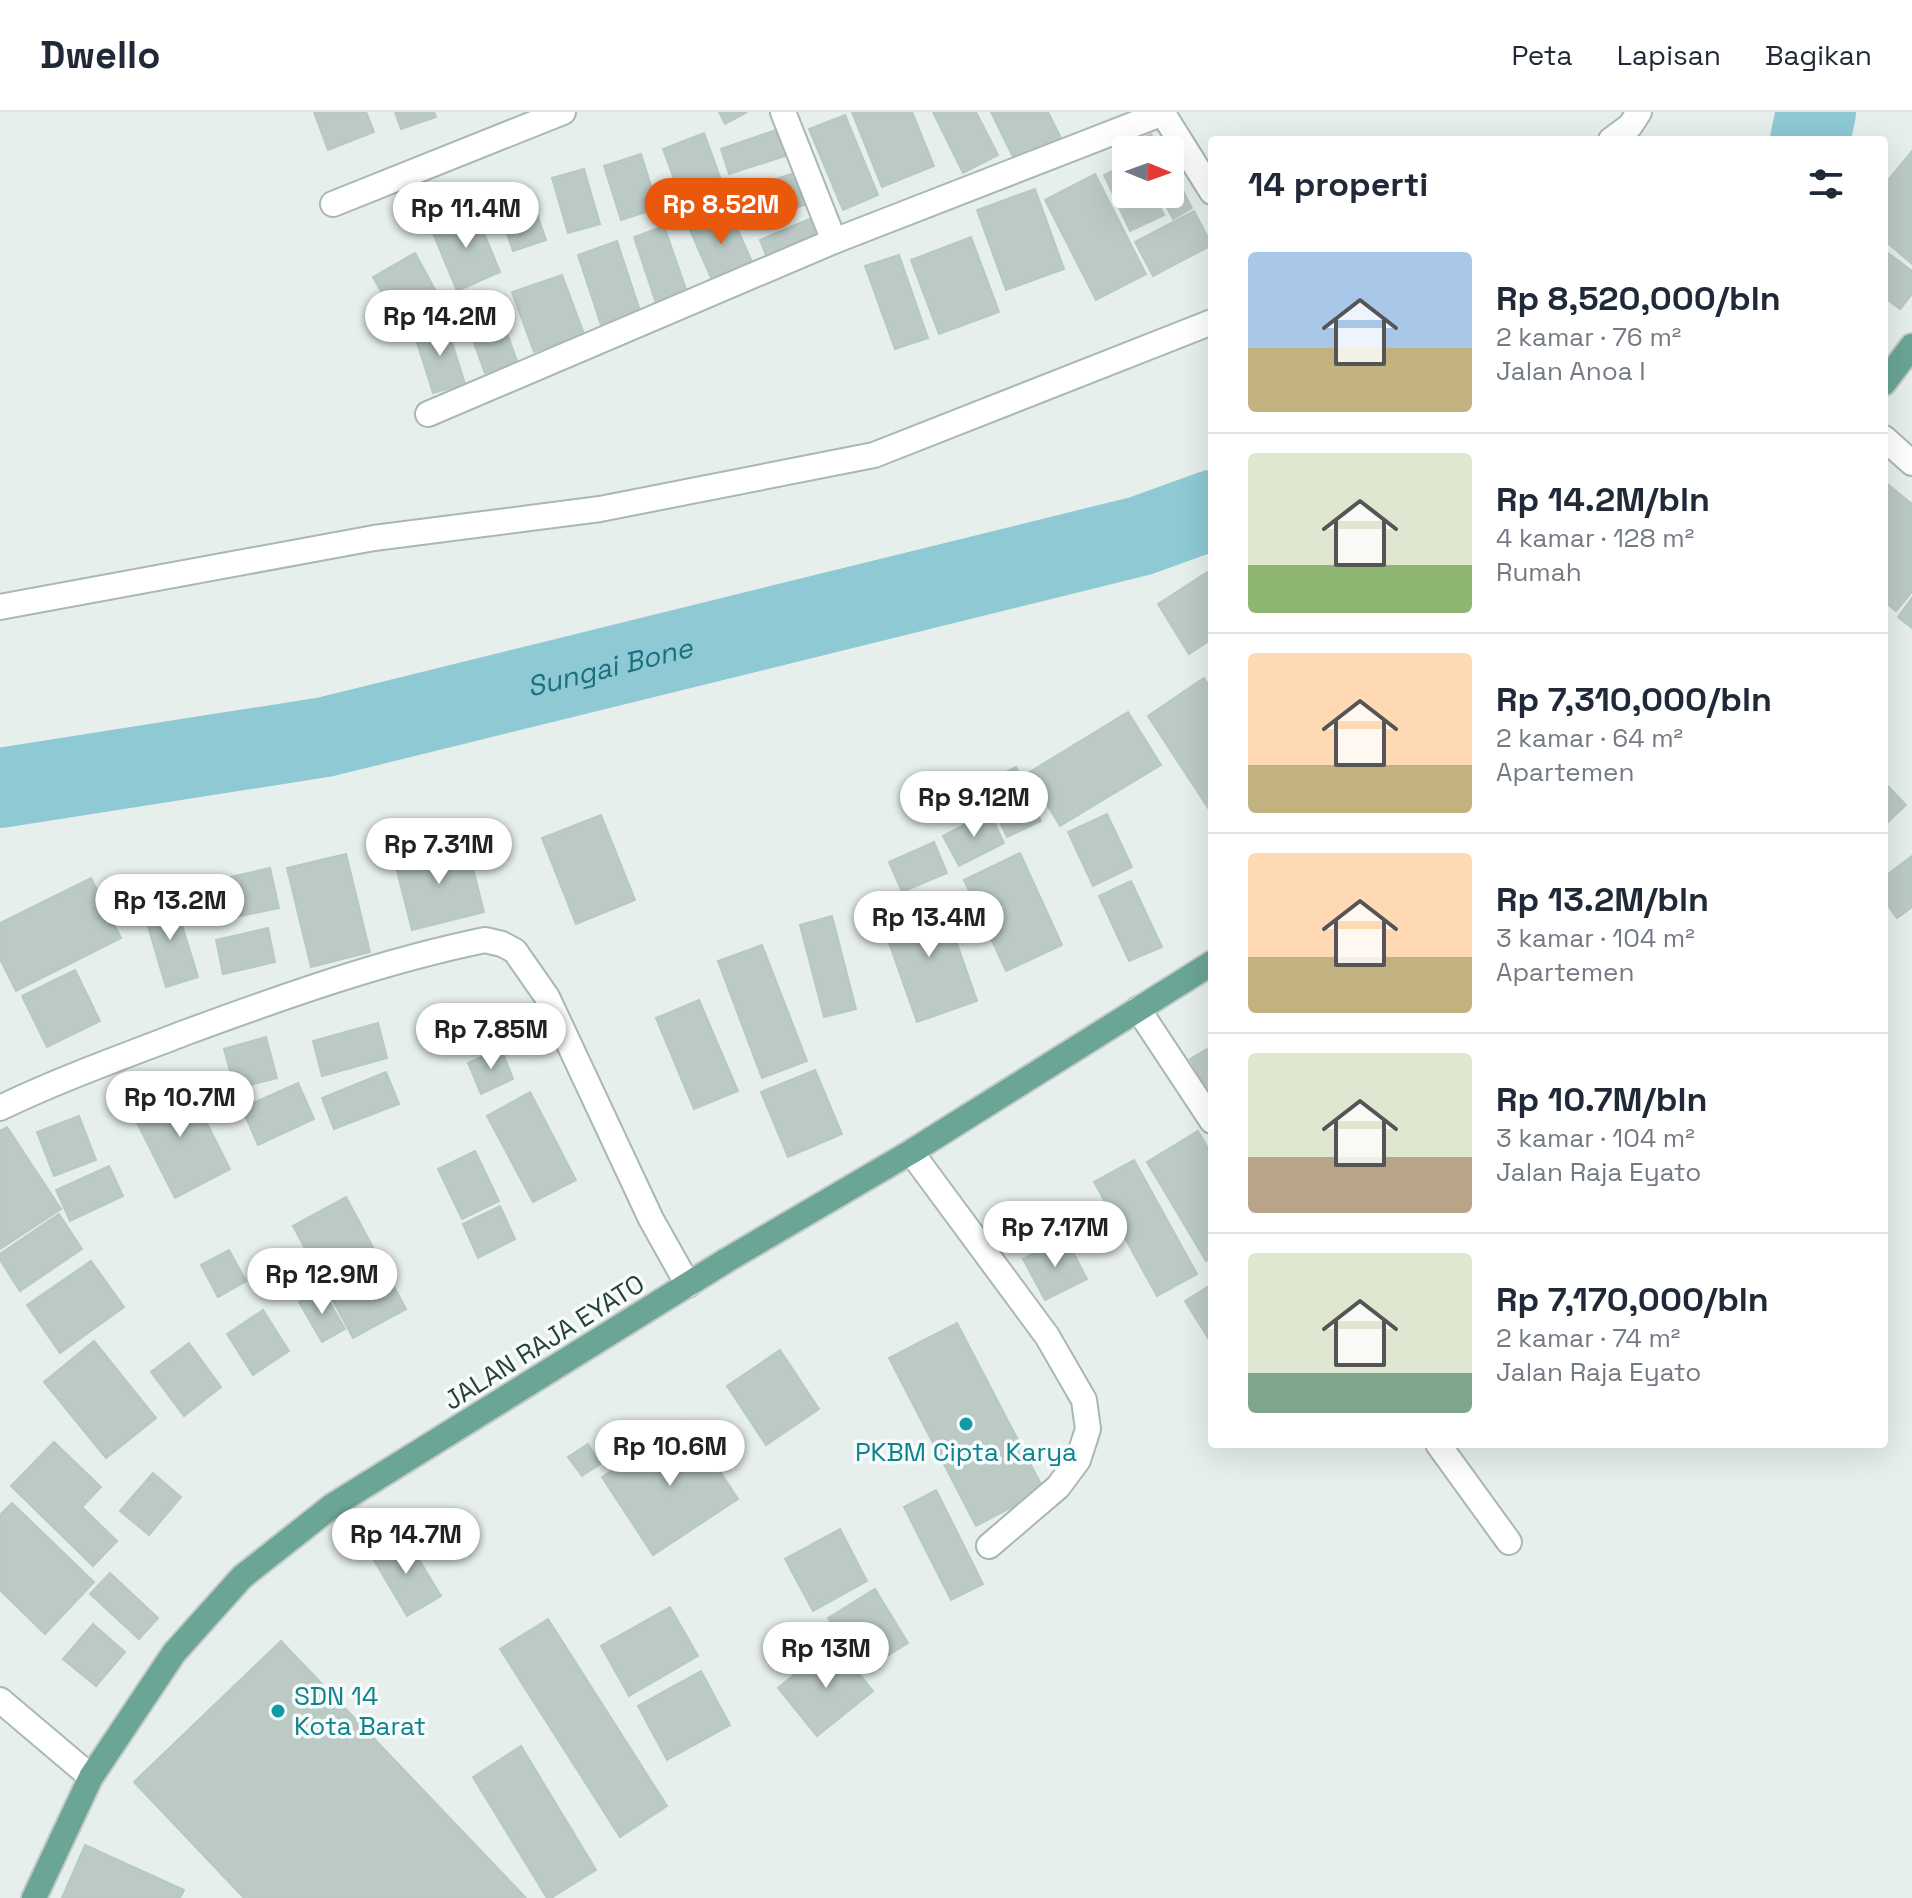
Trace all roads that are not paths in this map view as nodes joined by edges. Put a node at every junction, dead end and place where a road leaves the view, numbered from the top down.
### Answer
1 (563, 112) edge
2 (783, 112) edge
3 (1162, 112) edge
4 (1639, 112) edge
5 (1616, 136) edge
6 (1208, 186) edge
7 (333, 204) dead end
8 (834, 241) junction
9 (1208, 324) edge
10 (1912, 346) edge
11 (1888, 378) edge
12 (428, 414) dead end
13 (1888, 442) edge
14 (1912, 463) edge
15 (0, 607) edge
16 (1208, 965) edge
17 (1138, 1009) junction
18 (0, 1108) edge
19 (1208, 1115) edge
20 (911, 1152) junction
21 (688, 1285) junction
22 (1441, 1448) edge
23 (1509, 1542) dead end
24 (989, 1546) dead end
25 (0, 1700) edge
26 (91, 1777) junction
27 (34, 1898) edge

1 - 7 street
2 - 8 street
3 - 6 street
3 - 8 street
4 - 5 street
8 - 12 street
9 - 15 street
10 - 11 main road
13 - 14 street
16 - 17 main road, JALAN RAJA EYATO
17 - 19 street
17 - 20 main road, JALAN RAJA EYATO
18 - 21 street
20 - 21 main road, JALAN RAJA EYATO
20 - 24 street
21 - 26 main road, JALAN RAJA EYATO
22 - 23 street
25 - 26 street
26 - 27 main road, JALAN RAJA EYATO

